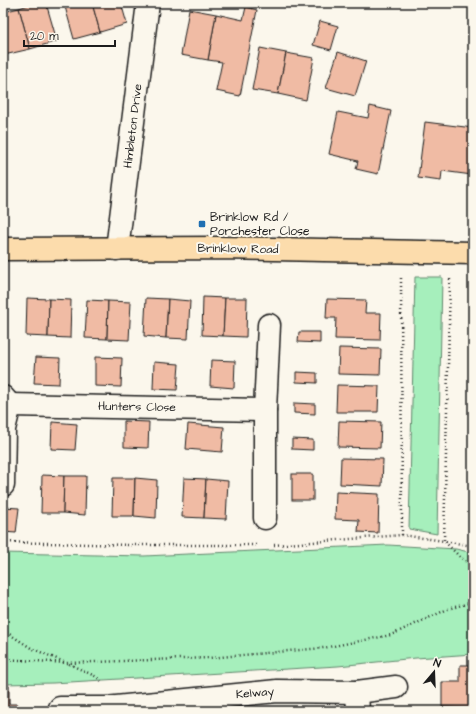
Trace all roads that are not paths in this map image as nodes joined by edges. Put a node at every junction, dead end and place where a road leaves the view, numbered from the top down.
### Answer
1 (148, 3) edge
2 (3, 249) edge
3 (117, 249) junction
4 (473, 253) edge
5 (269, 325) dead end
6 (7, 401) edge
7 (265, 410) junction
8 (3, 485) edge
9 (266, 518) dead end
10 (396, 687) dead end
11 (357, 701) edge
12 (60, 708) dead end
13 (106, 709) edge

1 - 3 street, Himbleton Drive
2 - 3 main road, Brinklow Road
3 - 4 main road, Brinklow Road
5 - 7 street
6 - 7 street, Hunters Close
6 - 8 street, Hunters Close
7 - 9 street
10 - 11 street, Kelway
11 - 13 street, Kelway
12 - 13 street, Kelway

